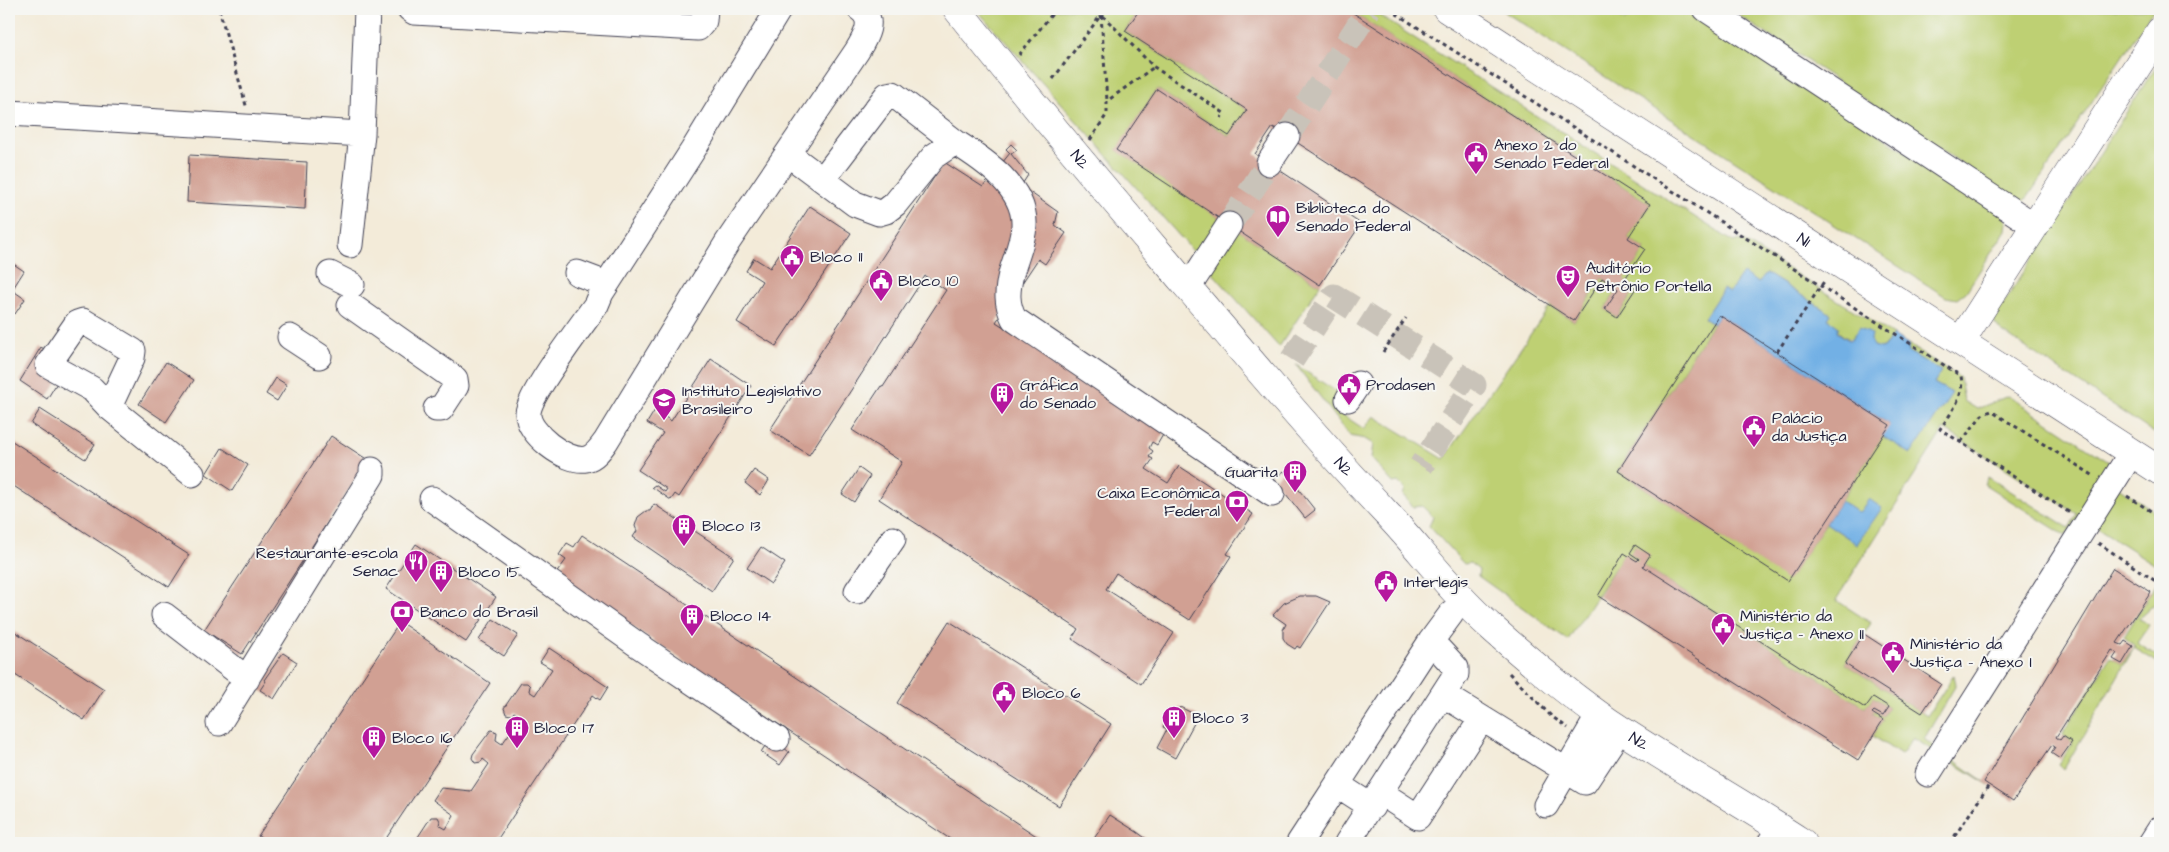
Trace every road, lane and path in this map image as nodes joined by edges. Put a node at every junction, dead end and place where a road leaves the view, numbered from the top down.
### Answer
1 (218, 9) edge
2 (368, 9) edge
3 (410, 9) edge
4 (706, 9) edge
5 (779, 9) edge
6 (860, 9) edge
7 (957, 9) edge
8 (1056, 9) edge
9 (1098, 9) edge
10 (1389, 9) edge
11 (1447, 9) edge
12 (1706, 9) edge
13 (548, 14) edge
14 (1101, 14) junction
15 (2160, 30) edge
16 (1154, 67) junction
17 (1006, 71) junction
18 (1053, 79) dead end
19 (1107, 101) junction
20 (9, 113) edge
21 (1220, 118) dead end
22 (252, 126) junction
23 (362, 134) junction
24 (1287, 136) tunnel mouth
25 (955, 142) junction
26 (788, 154) junction
27 (1079, 158) junction
28 (1269, 163) tunnel mouth
29 (823, 180) junction
30 (1229, 225) tunnel mouth
31 (2035, 226) junction
32 (350, 245) dead end
33 (1837, 261) junction
34 (577, 273) dead end
35 (330, 274) dead end
36 (1188, 288) junction
37 (601, 293) junction
38 (1406, 318) dead end
39 (290, 337) dead end
40 (1961, 342) junction
41 (1384, 352) dead end
42 (1777, 352) dead end
43 (319, 356) dead end
44 (109, 407) dead end
45 (436, 409) dead end
46 (1961, 442) junction
47 (2132, 452) junction
48 (372, 470) dead end
49 (2160, 471) edge
50 (192, 474) dead end
51 (2111, 486) junction
52 (1272, 494) dead end
53 (432, 499) dead end
54 (2160, 518) edge
55 (2082, 532) junction
56 (893, 539) dead end
57 (2160, 584) edge
58 (857, 591) dead end
59 (1451, 614) dead end
60 (164, 615) dead end
61 (1431, 642) junction
62 (1503, 668) dead end
63 (247, 679) junction
64 (1444, 695) junction
65 (1481, 720) junction
66 (1609, 722) junction
67 (219, 723) dead end
68 (776, 739) dead end
69 (1584, 739) junction
70 (1928, 774) dead end
71 (1575, 776) junction
72 (1338, 785) junction
73 (1989, 785) dead end
74 (1377, 800) junction
75 (1546, 805) dead end
76 (2160, 829) edge
77 (1305, 834) edge
78 (1775, 836) edge
79 (1346, 843) edge
80 (1803, 843) edge
81 (1950, 843) edge
82 (2151, 843) edge

1 - 22 path
2 - 23 lane
3 - 13 lane
4 - 13 lane
5 - 37 lane
6 - 26 lane
7 - 17 main road, N2
8 - 17 path
9 - 14 path
10 - 46 path
11 - 33 main road, N1
12 - 31 lane
14 - 16 path
14 - 18 path
14 - 19 path
15 - 31 main road
16 - 19 path
16 - 21 path
17 - 27 main road, N2
19 - 27 path
20 - 22 lane
22 - 23 lane
23 - 32 lane
24 - 28 lane
25 - 29 lane
25 - 29 lane
25 - 52 lane
26 - 29 lane
26 - 37 lane
27 - 36 main road, N2
30 - 36 lane
31 - 40 main road
33 - 40 main road, N1
33 - 42 path
34 - 37 lane
35 - 45 lane
36 - 66 main road, N2
38 - 41 path, bridge
39 - 43 lane
40 - 47 main road, N1
44 - 50 lane
46 - 51 path
46 - 55 path
47 - 49 main road, N1
47 - 51 lane
48 - 63 lane
51 - 54 path
51 - 55 lane
53 - 68 lane
55 - 57 path
55 - 70 lane
56 - 58 lane
59 - 61 lane
60 - 63 lane
61 - 64 lane
61 - 72 lane
62 - 69 path
63 - 67 lane
64 - 65 lane
64 - 74 lane
65 - 71 lane
65 - 74 lane
66 - 69 lane
66 - 71 lane
66 - 78 main road, N2
69 - 71 lane
71 - 75 lane
72 - 74 lane
72 - 77 lane
73 - 81 path
74 - 79 lane
76 - 82 lane
77 - 79 lane
78 - 80 main road, N2

